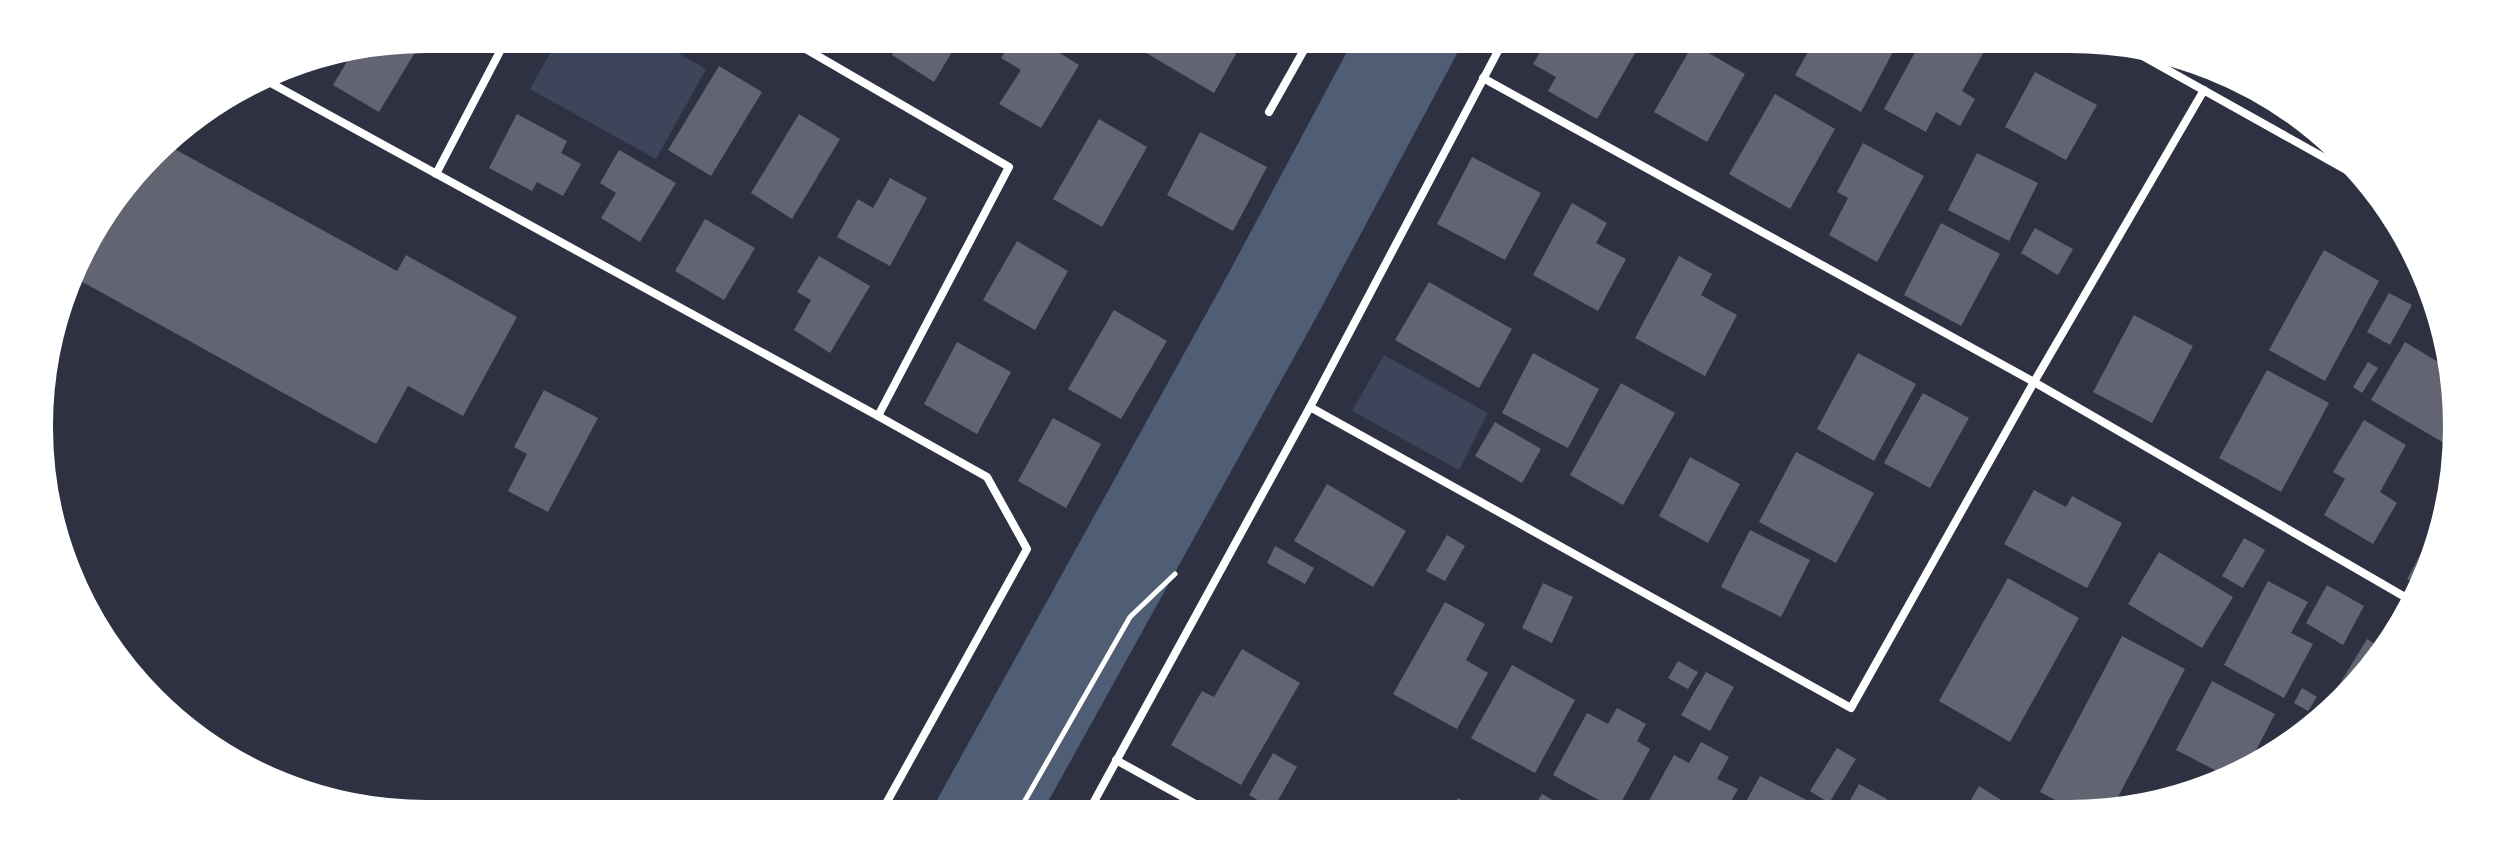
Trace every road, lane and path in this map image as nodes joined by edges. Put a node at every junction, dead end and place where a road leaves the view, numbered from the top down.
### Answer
1 (502, 48) edge
2 (804, 48) edge
3 (1305, 48) edge
4 (1499, 48) edge
5 (2140, 55) edge
6 (1483, 78) junction
7 (270, 82) edge
8 (2204, 90) junction
9 (1269, 112) dead end
10 (2348, 171) edge
11 (436, 174) junction
12 (2034, 382) junction
13 (1310, 407) junction
14 (878, 416) junction
15 (1175, 574) dead end
16 (2407, 598) edge
17 (1116, 760) junction
18 (885, 805) edge
19 (1022, 805) edge
20 (1092, 805) edge
21 (1197, 805) edge

1 - 11 street
2 - 14 street
3 - 9 street
4 - 6 street
5 - 8 street
6 - 12 street
6 - 13 street
7 - 11 street
8 - 10 street
8 - 12 street
11 - 14 street
12 - 13 street
12 - 16 street
13 - 17 street
14 - 18 street
15 - 19 path
17 - 20 street
17 - 21 street

